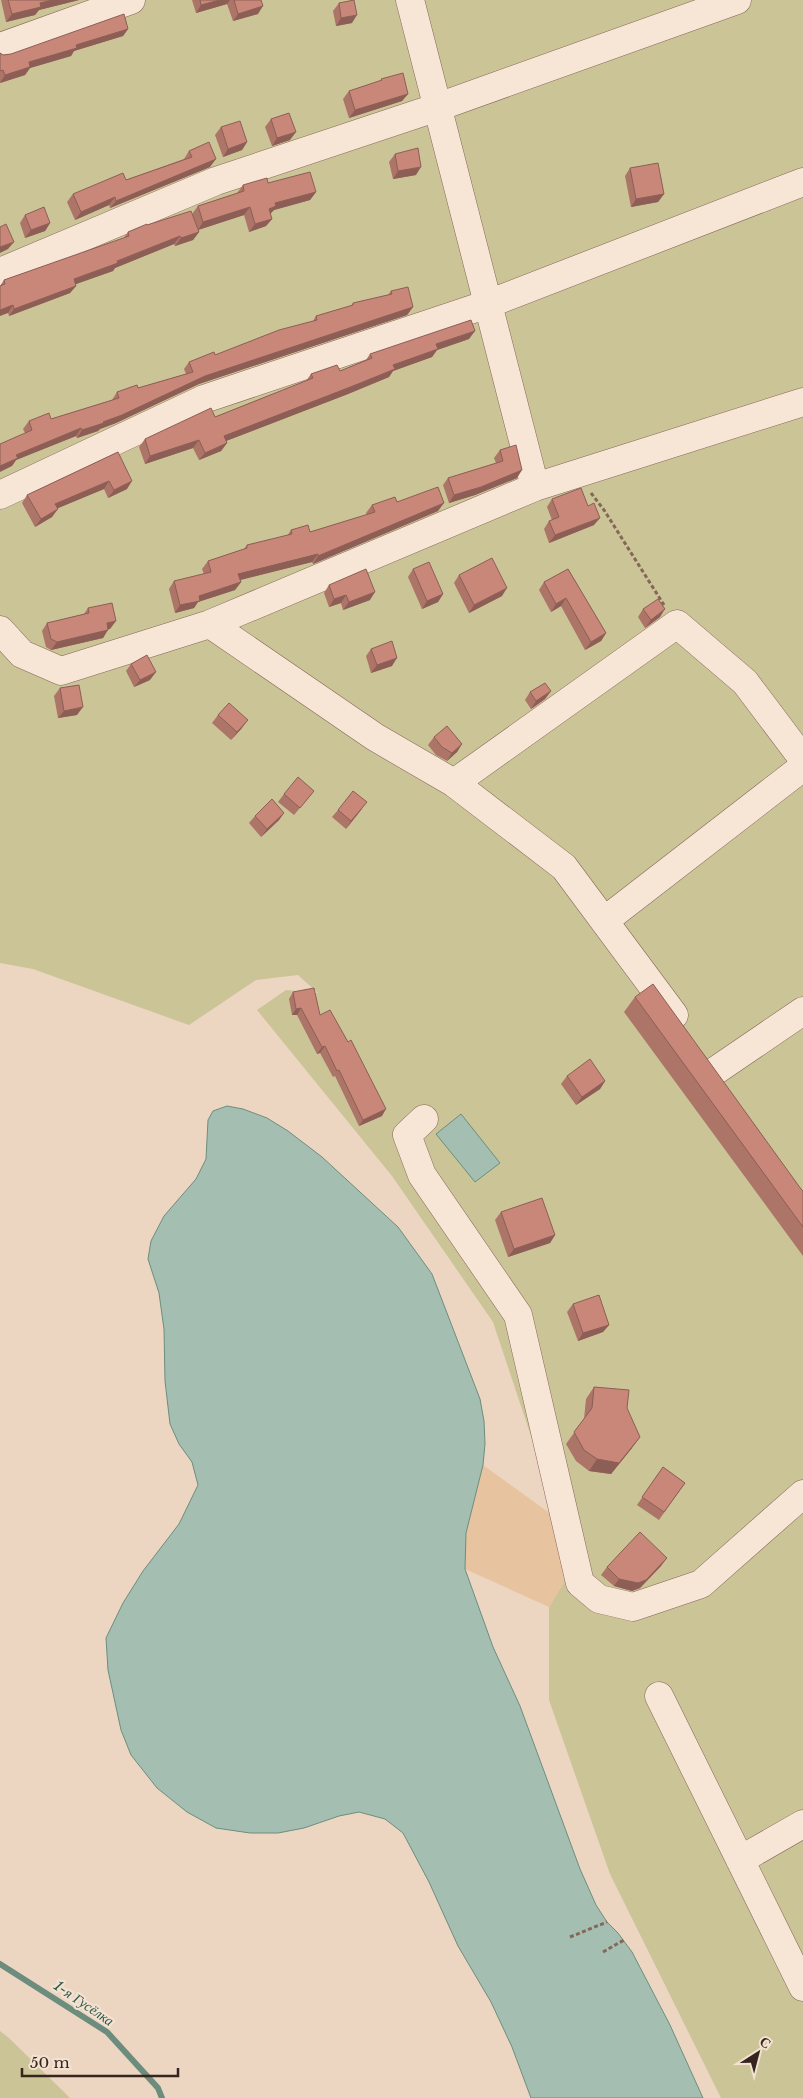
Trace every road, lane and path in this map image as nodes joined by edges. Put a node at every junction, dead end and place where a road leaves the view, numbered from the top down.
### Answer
1 (130, 0) edge
2 (410, 0) edge
3 (737, 0) edge
4 (0, 47) edge
5 (438, 107) junction
6 (803, 182) edge
7 (0, 272) edge
8 (488, 304) junction
9 (803, 402) edge
10 (576, 474) junction
11 (535, 487) junction
12 (0, 495) edge
13 (210, 624) junction
14 (677, 624) junction
15 (0, 630) edge
16 (803, 759) edge
17 (803, 767) edge
18 (454, 783) junction
19 (604, 921) junction
20 (803, 1010) edge
21 (686, 1032) edge
22 (731, 1094) edge
23 (424, 1119) dead end
24 (803, 1494) edge
25 (659, 1696) dead end
26 (803, 1824) edge
27 (740, 1860) junction
28 (607, 1922) dead end
29 (570, 1937) dead end
30 (624, 1940) dead end
31 (603, 1952) dead end
32 (803, 1987) edge

1 - 4 lane
2 - 5 lane
3 - 5 lane
5 - 7 lane
5 - 8 lane
6 - 8 lane
8 - 11 lane
8 - 12 lane
9 - 10 lane
10 - 11 lane
10 - 14 path
11 - 13 lane
13 - 15 lane
13 - 18 lane
14 - 16 lane
14 - 18 lane
17 - 19 lane
18 - 19 lane
19 - 21 lane
20 - 22 lane
23 - 24 lane
25 - 27 lane
26 - 27 lane
27 - 32 lane
28 - 29 path
30 - 31 path

